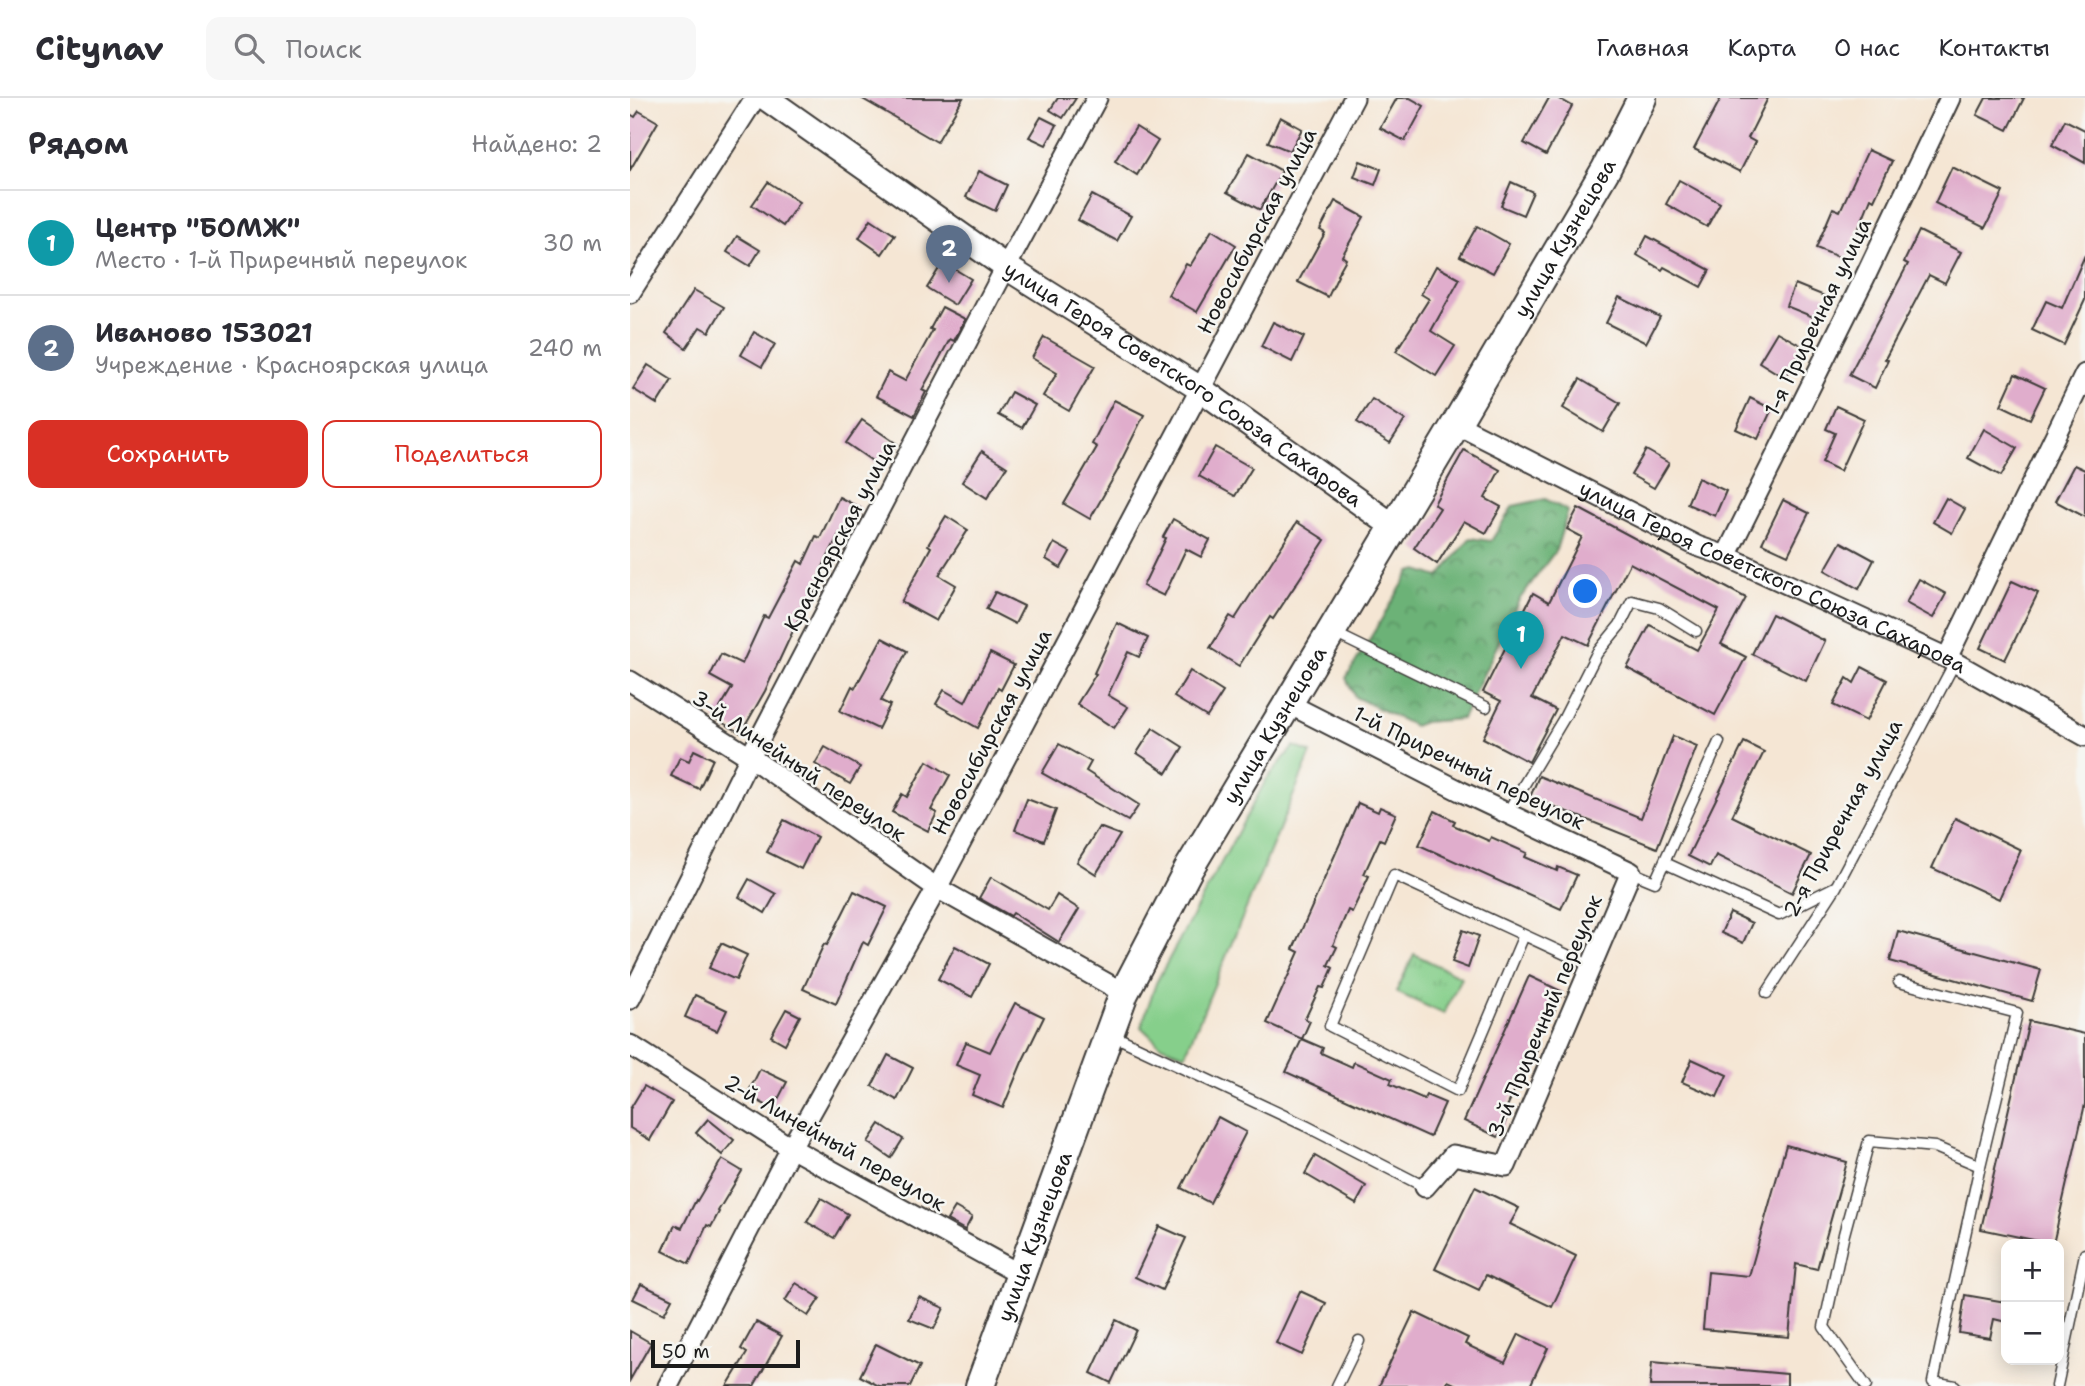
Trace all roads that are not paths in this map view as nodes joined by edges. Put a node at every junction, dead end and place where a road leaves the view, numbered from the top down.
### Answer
1 (755, 98) edge
2 (766, 98) edge
3 (1097, 98) edge
4 (1354, 98) edge
5 (1642, 98) edge
6 (1950, 98) edge
7 (1006, 267) junction
8 (636, 271) edge
9 (630, 293) edge
10 (2085, 374) edge
11 (1199, 388) junction
12 (1456, 424) junction
13 (1393, 526) junction
14 (1726, 556) junction
15 (1696, 631) dead end
16 (1332, 632) junction
17 (1951, 660) junction
18 (630, 681) edge
19 (1287, 703) junction
20 (1486, 707) dead end
21 (2085, 736) edge
22 (1719, 742) dead end
23 (750, 757) junction
24 (1507, 813) junction
25 (1665, 863) junction
26 (1631, 872) junction
27 (1836, 887) junction
28 (937, 888) junction
29 (1524, 935) junction
30 (1591, 966) junction
31 (1899, 982) dead end
32 (1124, 993) junction
33 (1767, 993) dead end
34 (630, 999) edge
35 (1109, 1034) junction
36 (630, 1045) edge
37 (790, 1148) junction
38 (1980, 1166) junction
39 (1425, 1187) joint
40 (2085, 1254) edge
41 (1021, 1275) junction
42 (2082, 1285) edge
43 (1359, 1341) dead end
44 (668, 1386) edge
45 (980, 1386) edge
46 (1337, 1386) edge
47 (1866, 1386) edge
48 (1955, 1386) edge
49 (2057, 1386) edge

1 - 8 street
2 - 7 street, улица Героя Советского Союза Сахарова
3 - 7 street, Красноярская улица
4 - 11 street, Новосибирская улица
5 - 12 main road, улица Кузнецова
6 - 14 street, 1-я Приречная улица
7 - 11 street, улица Героя Советского Союза Сахарова
7 - 23 street, Красноярская улица
8 - 9 street
10 - 17 street, 2-я Приречная улица
11 - 13 street, улица Героя Советского Союза Сахарова
11 - 28 street, Новосибирская улица
12 - 13 main road, улица Кузнецова
12 - 14 street, улица Героя Советского Союза Сахарова
13 - 16 main road, улица Кузнецова
14 - 17 street, улица Героя Советского Союза Сахарова
15 - 24 lane
16 - 19 main road, улица Кузнецова
16 - 20 lane
17 - 21 street, улица Героя Советского Союза Сахарова
17 - 27 lane, 2-я Приречная улица
18 - 23 street, 3-й Линейный переулок
19 - 24 street, 1-й Приречный переулок
19 - 32 main road, улица Кузнецова
22 - 25 lane
23 - 28 street, 3-й Линейный переулок
23 - 34 street, Красноярская улица
24 - 26 street, 1-й Приречный переулок
25 - 26 lane
25 - 27 lane
26 - 30 street, 3-й Приречный переулок
27 - 33 lane, 2-я Приречная улица
28 - 32 street, 3-й Линейный переулок
28 - 37 street, Новосибирская улица
29 - 29 lane
29 - 30 lane
30 - 39 street, 3-й Приречный переулок
31 - 38 lane
32 - 35 main road, улица Кузнецова
35 - 39 lane
35 - 41 main road, улица Кузнецова
36 - 37 street, 2-й Линейный переулок
37 - 41 street, 2-й Линейный переулок
37 - 44 street, Новосибирская улица
38 - 47 lane
38 - 48 lane
40 - 42 lane
41 - 45 main road, улица Кузнецова
42 - 49 lane
43 - 46 lane

